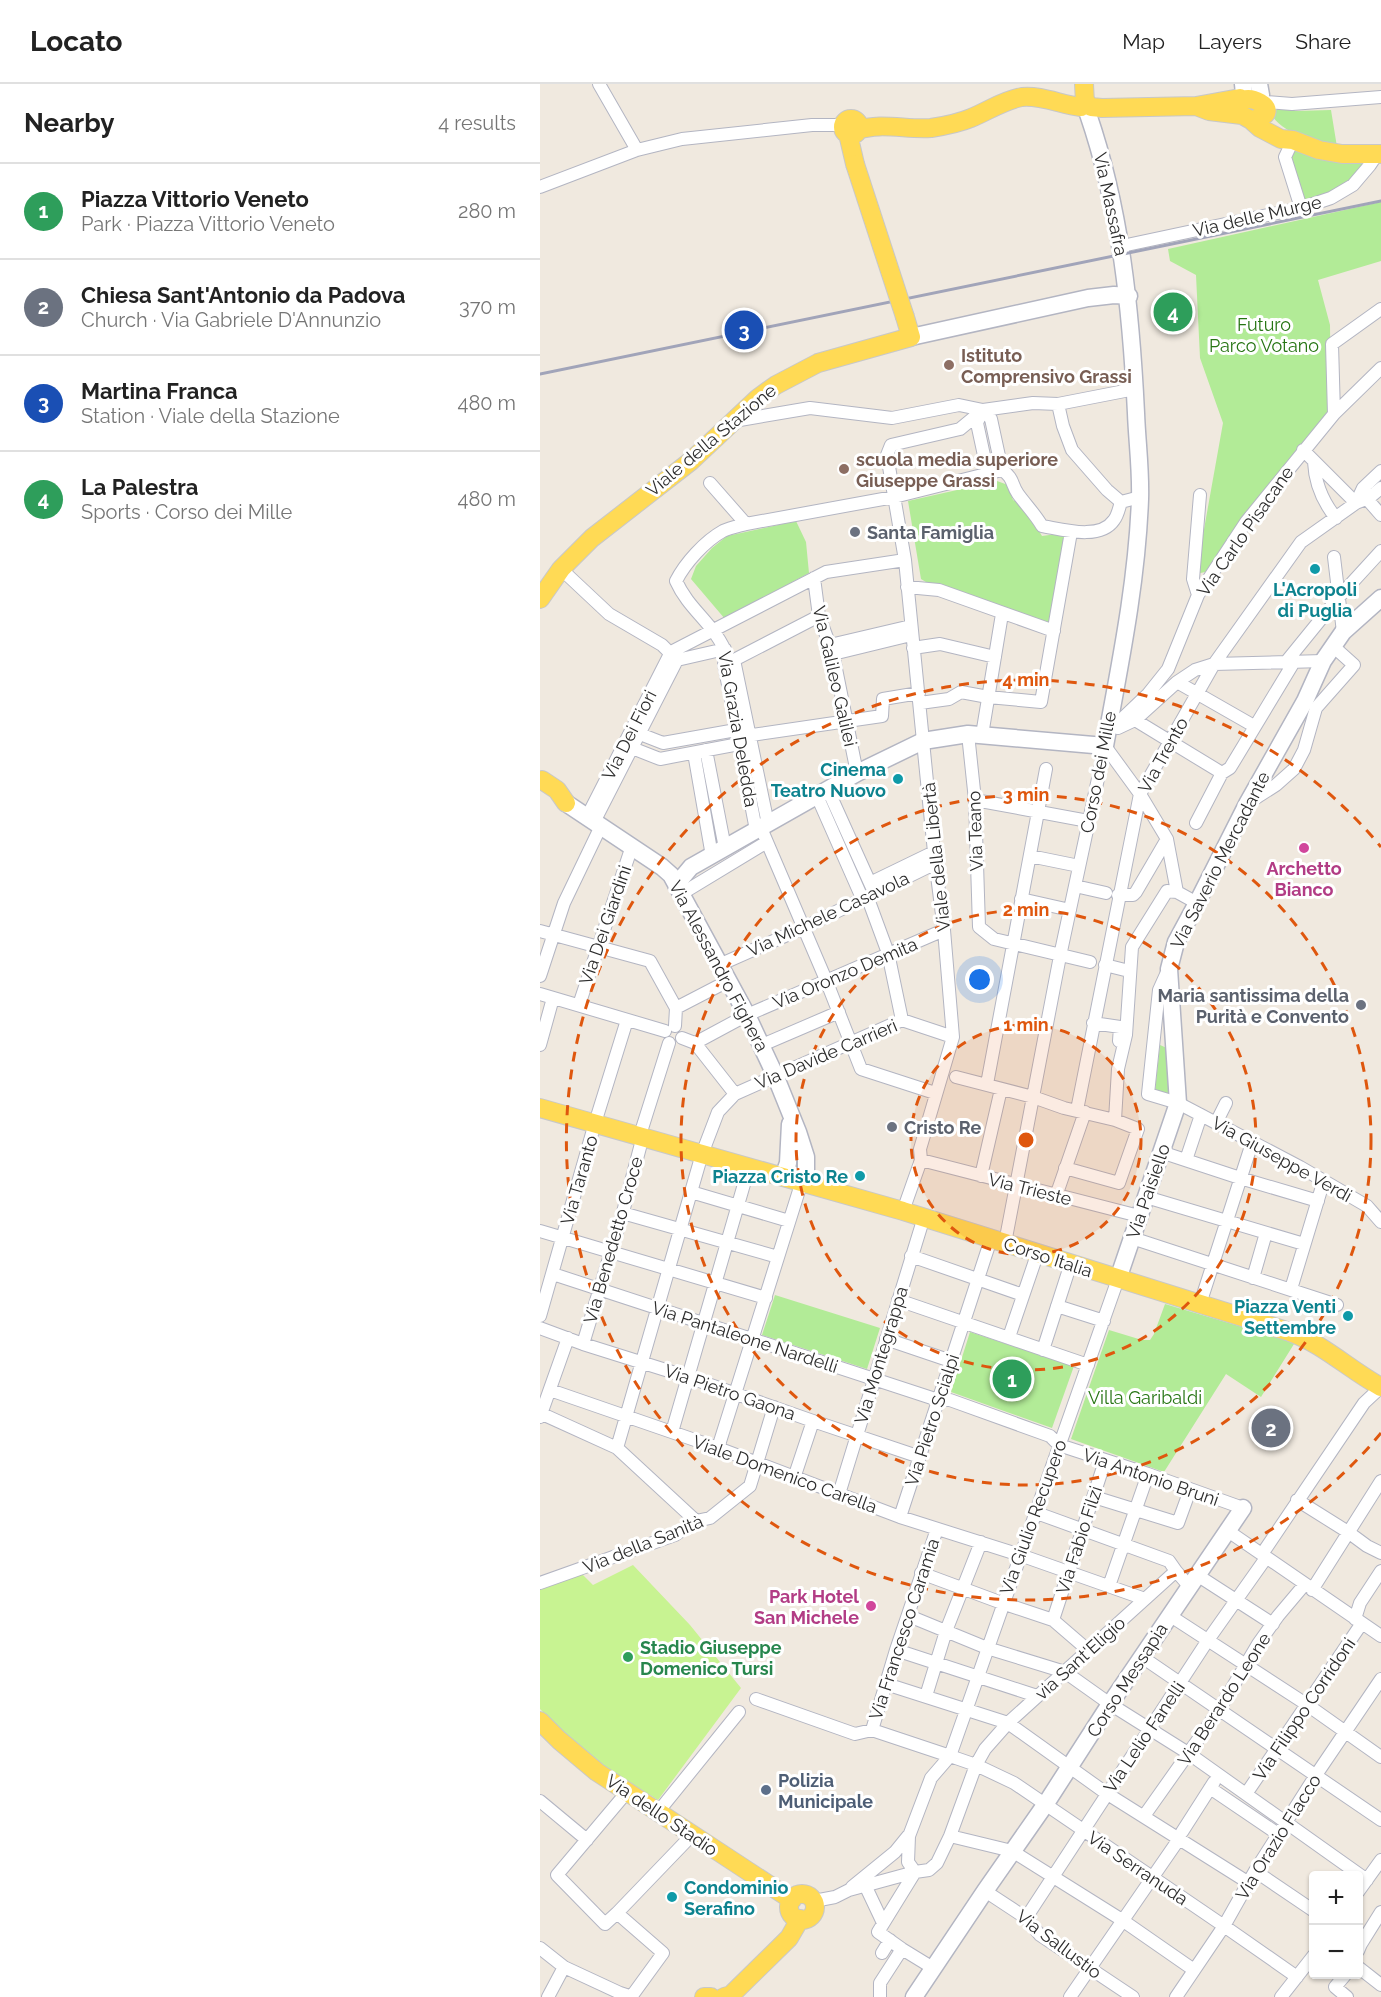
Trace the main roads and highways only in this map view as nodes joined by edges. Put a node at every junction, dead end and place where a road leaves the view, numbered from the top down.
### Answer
1 (1084, 84) edge
2 (1023, 91) edge
3 (1252, 101) edge
4 (1086, 108) junction
5 (1378, 155) edge
6 (540, 599) edge
7 (540, 784) edge
8 (566, 803) road end
9 (540, 1108) edge
10 (702, 1154) joint
11 (1381, 1387) edge
12 (540, 1721) edge
13 (792, 1900) junction
14 (800, 1919) junction
15 (704, 1997) edge
16 (711, 1997) edge
17 (724, 1997) edge

1 - 4 main road, Via Massafra
2 - 4 main road
2 - 6 main road, Viale della Stazione, bridge
3 - 4 main road
3 - 5 main road
7 - 8 main road
9 - 10 main road, Via Taranto
10 - 11 main road, Corso Italia
12 - 13 main road, Via dello Stadio
13 - 14 main road
13 - 14 main road
14 - 17 main road
15 - 16 main road

